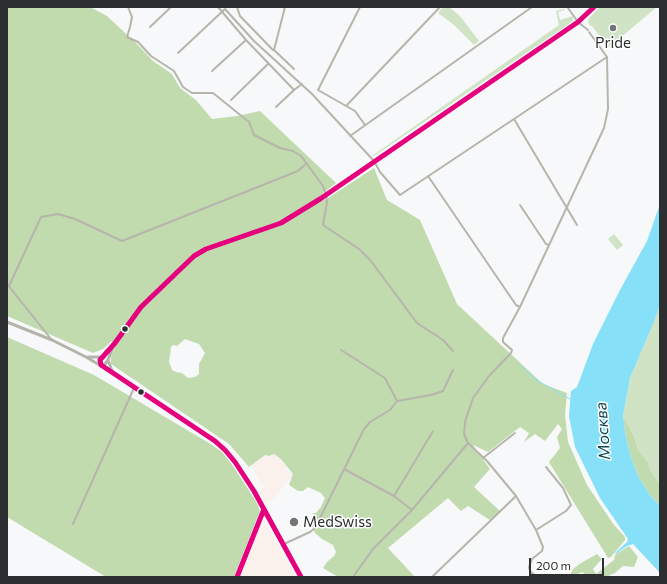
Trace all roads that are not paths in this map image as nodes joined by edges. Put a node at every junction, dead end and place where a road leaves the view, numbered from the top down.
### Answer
1 (128, 7) edge
2 (171, 7) edge
3 (218, 7) edge
4 (237, 7) edge
5 (285, 7) edge
6 (360, 7) edge
7 (440, 7) edge
8 (532, 7) edge
9 (567, 7) edge
10 (594, 7) edge
11 (224, 8) edge
12 (222, 12) junction
13 (578, 22) junction
14 (150, 27) dead end
15 (246, 40) junction
16 (274, 50) junction
17 (178, 53) dead end
18 (607, 57) junction
19 (268, 64) junction
20 (294, 69) dead end
21 (212, 71) dead end
22 (302, 84) junction
23 (294, 90) junction
24 (231, 100) dead end
25 (346, 105) junction
26 (276, 107) dead end
27 (514, 118) junction
28 (365, 125) junction
29 (350, 136) junction
30 (374, 161) junction
31 (307, 163) junction
32 (428, 176) junction
33 (326, 194) junction
34 (520, 206) dead end
35 (567, 207) junction
36 (577, 225) dead end
37 (549, 245) junction
38 (8, 285) edge
39 (520, 306) junction
40 (7, 322) edge
41 (52, 340) junction
42 (115, 344) junction
43 (341, 350) dead end
44 (453, 351) dead end
45 (86, 357) junction
46 (102, 357) junction
47 (108, 360) junction
48 (101, 365) junction
49 (453, 370) dead end
50 (113, 373) junction
51 (134, 388) junction
52 (397, 401) junction
53 (433, 431) dead end
54 (515, 433) dead end
55 (468, 443) junction
56 (483, 458) junction
57 (546, 467) dead end
58 (344, 469) junction
59 (394, 496) junction
60 (516, 496) junction
61 (264, 509) junction
62 (412, 510) junction
63 (74, 524) dead end
64 (536, 530) junction
65 (284, 544) junction
66 (237, 577) edge
67 (301, 577) edge
68 (353, 577) edge
69 (432, 577) edge
70 (537, 577) edge

1 - 31 street
2 - 14 street
3 - 12 street
4 - 16 street
5 - 16 street
6 - 25 street
7 - 25 street
8 - 28 street
9 - 13 street
10 - 13 main road
11 - 12 street
11 - 22 street
12 - 15 street
12 - 17 street
13 - 18 street
13 - 30 main road
15 - 19 street
15 - 21 street
16 - 20 street
18 - 27 street
18 - 35 street
19 - 23 street
19 - 24 street
22 - 23 street
22 - 29 street
23 - 26 street
25 - 28 street
27 - 32 street
27 - 35 street
28 - 29 street
29 - 30 street
30 - 32 street
30 - 33 main road
31 - 33 street
31 - 38 street
32 - 39 street
33 - 42 main road
33 - 44 street
34 - 37 street
35 - 36 street
35 - 37 street
37 - 39 street
38 - 41 street
39 - 55 street
40 - 41 main road
41 - 45 main road
42 - 46 main road
42 - 47 main road
43 - 52 street
45 - 46 main road
45 - 48 main road
46 - 47 main road
46 - 48 main road
47 - 48 main road
47 - 50 main road
48 - 50 main road
49 - 52 street
50 - 51 main road
51 - 61 main road
51 - 63 street
52 - 58 street
53 - 59 street
54 - 56 street
55 - 56 street
55 - 62 street
56 - 60 street
57 - 64 street
58 - 59 street
58 - 65 street
59 - 62 street
60 - 64 street
60 - 69 street
61 - 65 main road
61 - 66 street
62 - 68 street
64 - 70 street
65 - 67 main road

